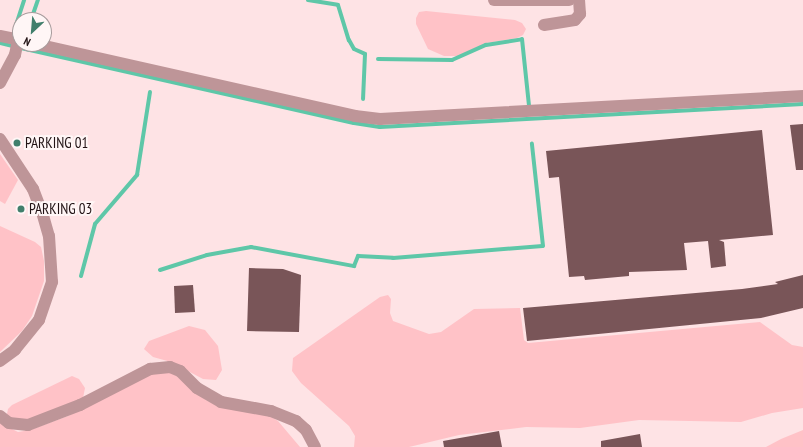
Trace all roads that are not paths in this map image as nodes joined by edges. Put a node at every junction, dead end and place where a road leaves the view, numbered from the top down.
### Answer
1 (494, 0) edge
2 (569, 0) edge
3 (579, 0) edge
4 (544, 25) dead end
5 (0, 36) edge
6 (12, 39) edge
7 (52, 48) edge
8 (16, 52) edge
9 (0, 83) edge
10 (803, 96) edge
11 (0, 139) edge
12 (0, 361) edge
13 (0, 416) edge
14 (315, 447) edge

1 - 2 street
3 - 4 street
5 - 6 street
7 - 10 street
8 - 9 street
11 - 12 street
13 - 14 street

